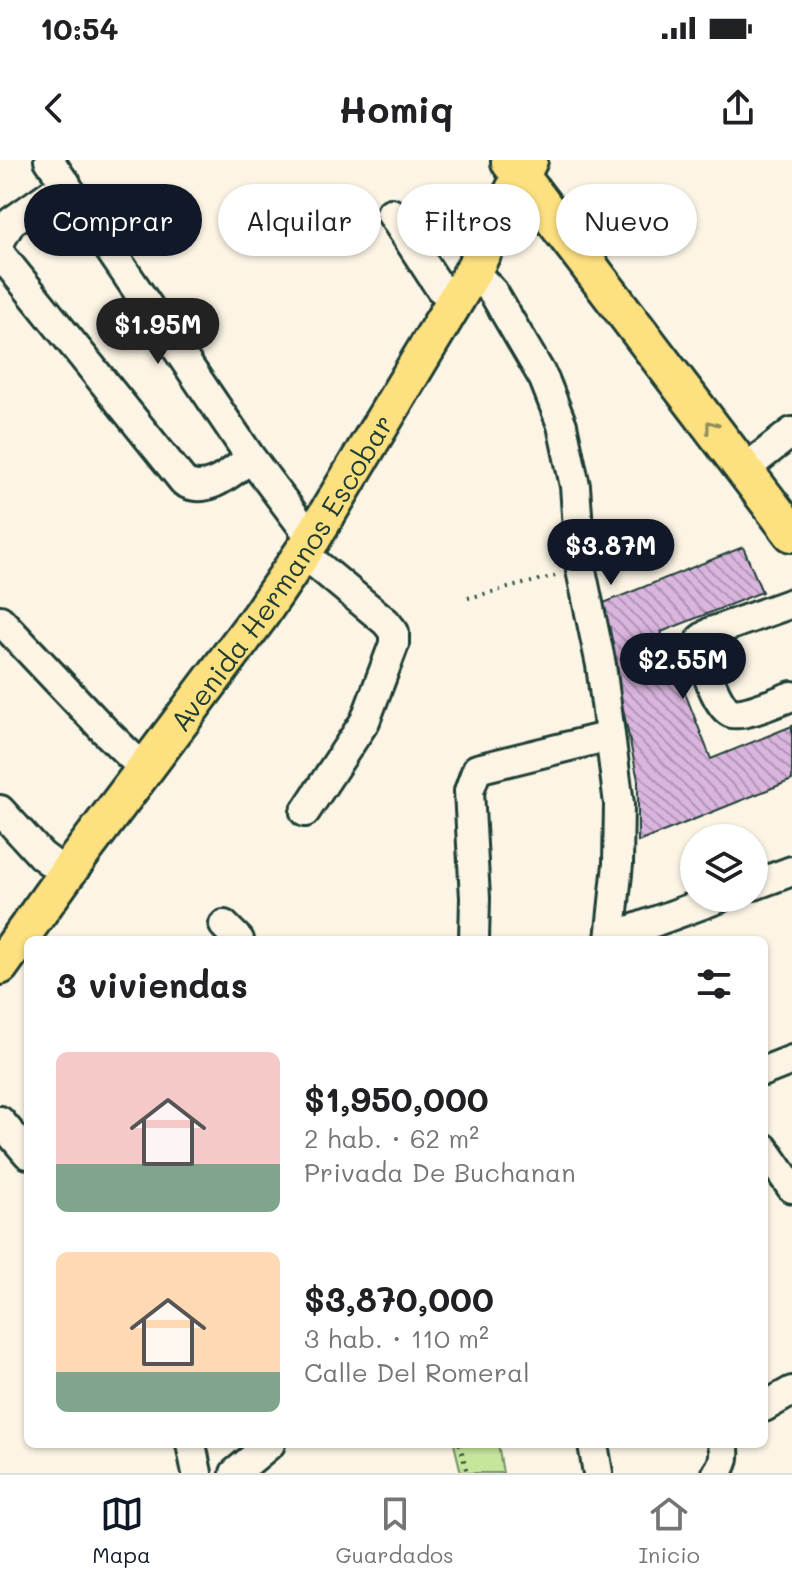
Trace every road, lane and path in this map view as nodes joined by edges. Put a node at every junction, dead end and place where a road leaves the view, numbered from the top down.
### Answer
1 (520, 166) edge
2 (58, 171) edge
3 (391, 213) dead end
4 (0, 241) edge
5 (0, 248) edge
6 (464, 285) junction
7 (792, 432) edge
8 (251, 458) junction
9 (744, 470) junction
10 (792, 533) edge
11 (307, 546) junction
12 (581, 570) junction
13 (468, 598) dead end
14 (792, 603) edge
15 (0, 620) edge
16 (792, 696) edge
17 (610, 736) junction
18 (145, 770) junction
19 (0, 810) edge
20 (305, 812) dead end
21 (792, 871) edge
22 (66, 874) junction
23 (768, 880) edge
24 (682, 912) edge
25 (474, 936) edge
26 (610, 936) edge
27 (618, 936) edge
28 (0, 966) edge
29 (792, 1060) edge
30 (768, 1069) edge
31 (0, 1121) edge
32 (24, 1149) edge
33 (768, 1154) edge
34 (792, 1188) edge
35 (792, 1391) edge
36 (768, 1405) edge
37 (192, 1448) edge
38 (265, 1448) edge
39 (461, 1448) edge
40 (594, 1448) edge
41 (724, 1448) edge
42 (197, 1473) edge
43 (235, 1473) edge
44 (467, 1473) edge
45 (598, 1473) edge
46 (717, 1473) edge

1 - 6 main road, Avenida Hermanos Escobar
9 -> 1 main road
2 - 4 street
2 - 8 street
3 - 6 street
5 - 8 street
6 - 11 main road, Avenida Hermanos Escobar
6 - 12 street
7 - 9 street
8 - 11 street
9 - 10 main road
11 - 18 main road, Avenida Hermanos Escobar
11 - 20 street
12 - 13 path
12 - 17 street
14 - 16 street
15 - 18 street
17 - 25 street
17 - 26 street
18 - 22 main road, Avenida Hermanos Escobar
19 - 22 street
21 - 23 street
22 - 28 main road, Avenida Hermanos Escobar
24 - 27 street
29 - 30 street
31 - 32 street
33 - 34 street
35 - 36 street
37 - 42 street
38 - 43 street
39 - 44 path
40 - 45 street
41 - 46 street

